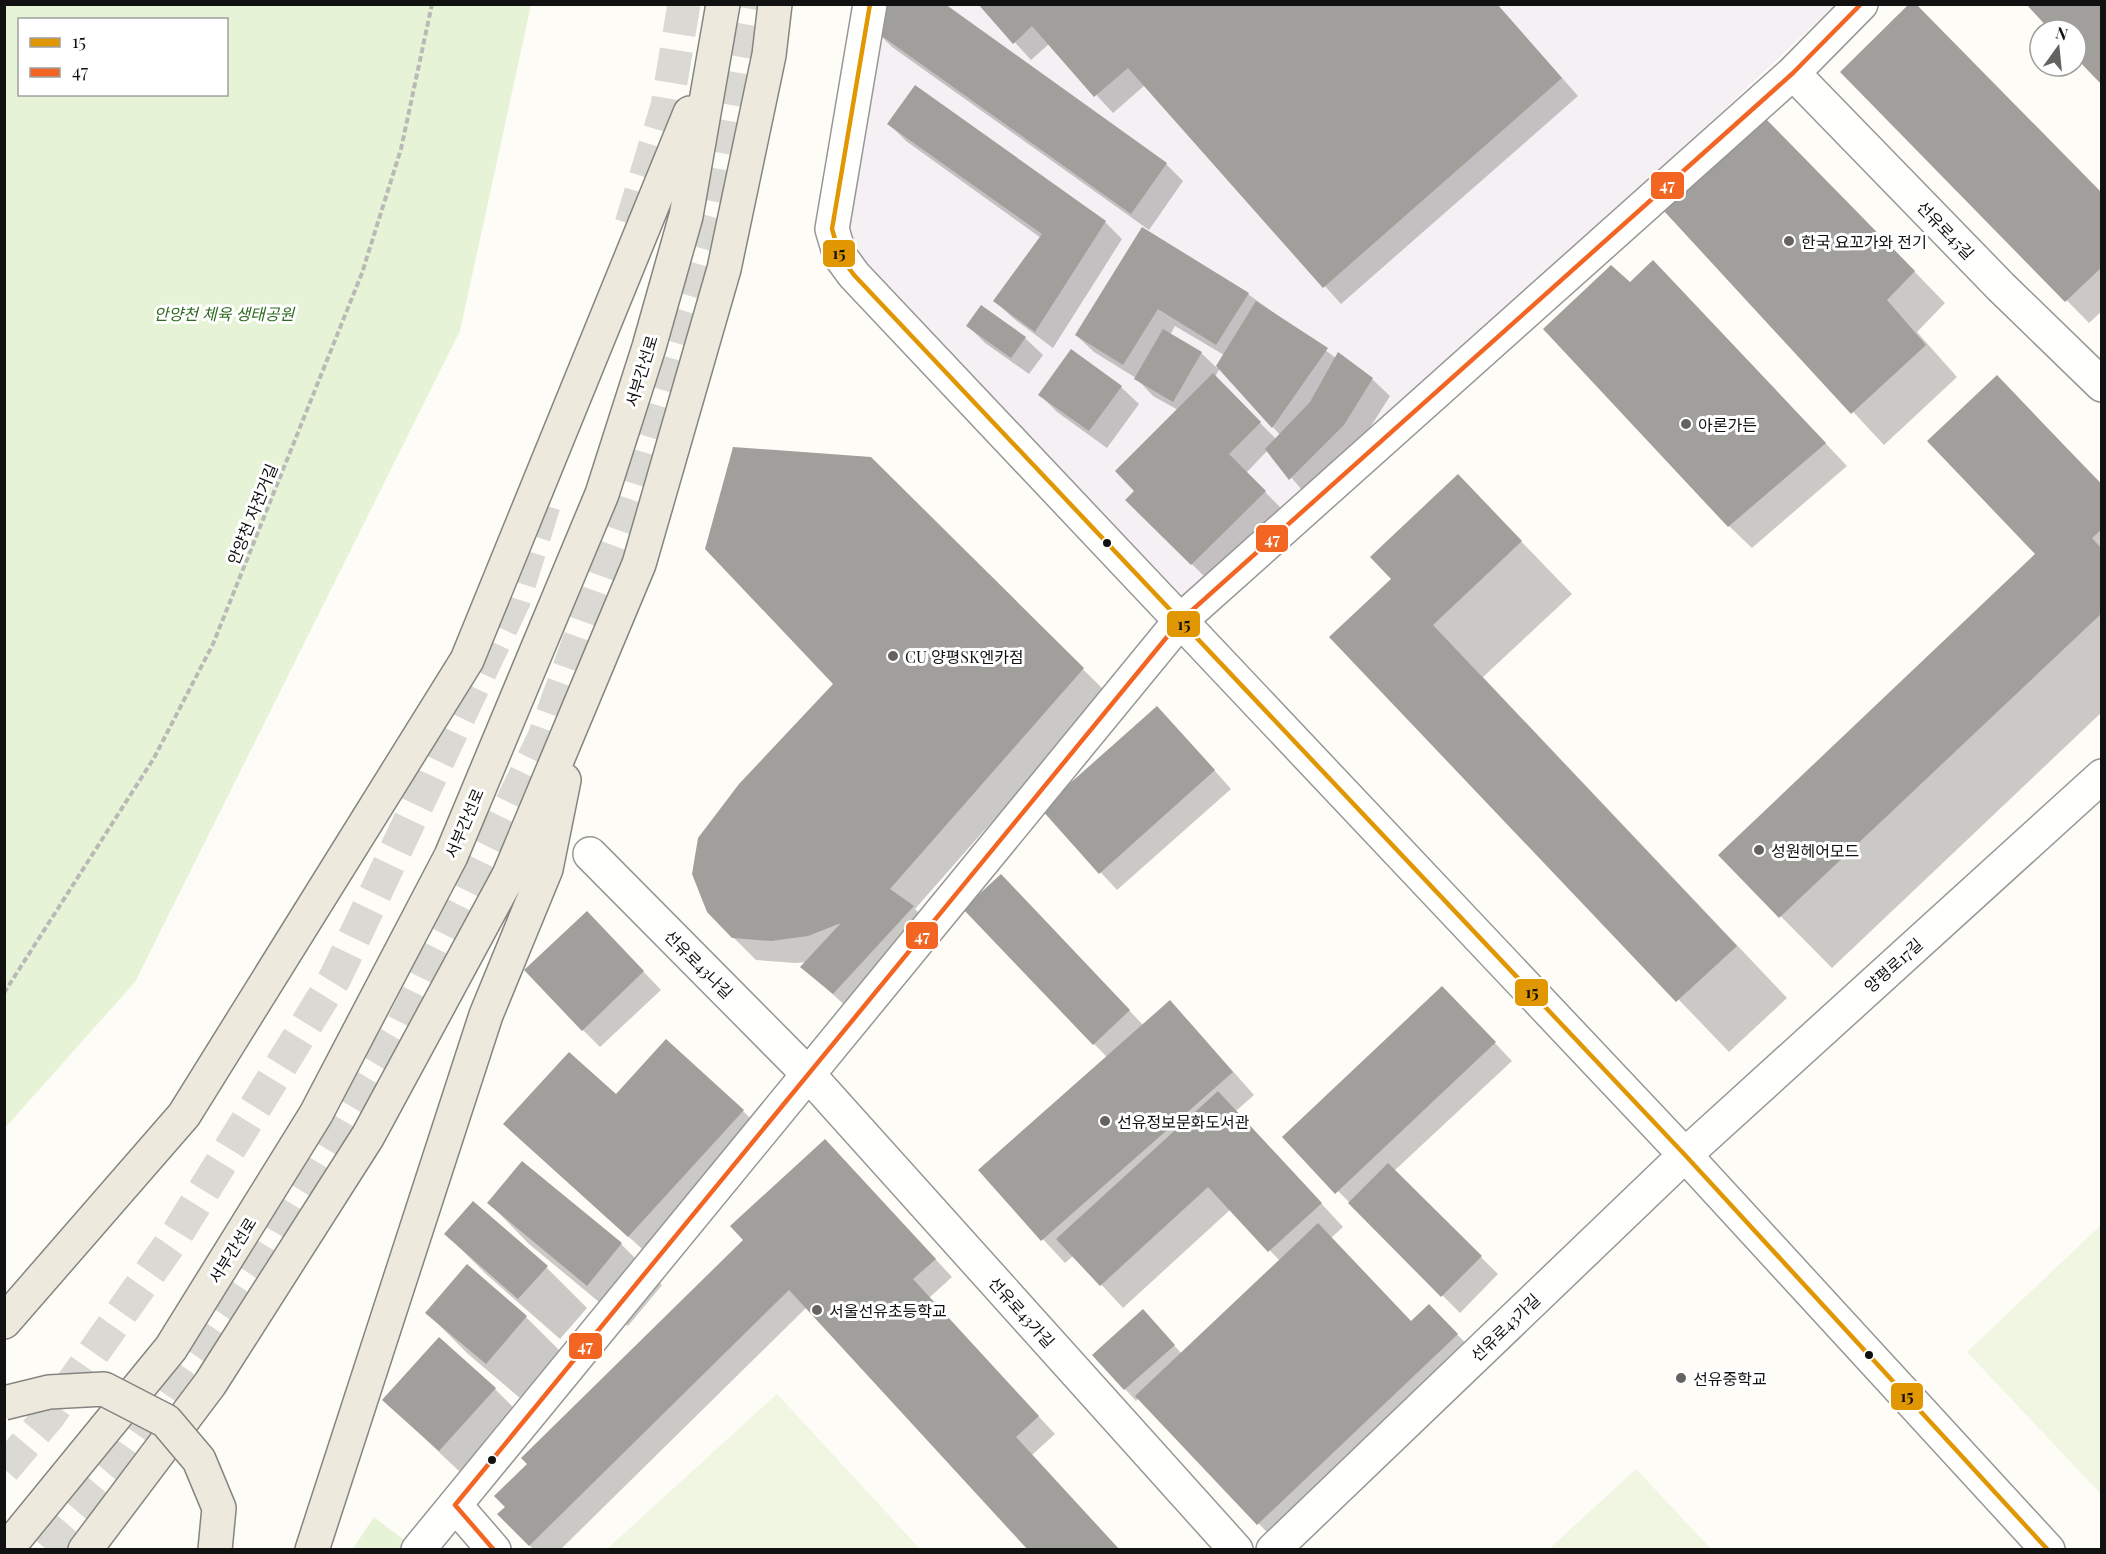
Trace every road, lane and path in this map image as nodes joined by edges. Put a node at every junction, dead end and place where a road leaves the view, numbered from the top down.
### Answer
1 (432, 4) edge
2 (723, 4) edge
3 (775, 4) edge
4 (870, 4) edge
5 (1861, 4) edge
6 (715, 53) junction
7 (1793, 73) junction
8 (2102, 385) edge
9 (1180, 621) junction
10 (580, 705) junction
11 (2102, 776) edge
12 (590, 854) dead end
13 (4, 993) edge
14 (808, 1074) junction
15 (1685, 1155) junction
16 (4, 1322) edge
17 (4, 1403) edge
18 (455, 1505) junction
19 (6, 1550) edge
20 (85, 1550) edge
21 (215, 1550) edge
22 (312, 1550) edge
23 (418, 1550) edge
24 (494, 1550) edge
25 (1236, 1550) edge
26 (1273, 1550) edge
27 (2048, 1550) edge

1 - 13 path, 안양천 자전거길
2 - 6 main road, 서부간선로
3 - 10 main road
4 - 9 street
5 - 7 street
6 - 16 main road
6 - 19 main road, 서부간선로
7 - 8 street, 선유로45길
7 - 9 street
9 - 14 street
9 - 15 street
10 - 20 main road
10 - 22 main road
11 - 15 street, 양평로17길
12 - 14 street, 선유로43나길
14 - 18 street
14 - 25 street, 선유로43가길
15 - 26 street, 선유로43가길
15 - 27 street
17 - 21 main road, bridge
18 - 23 street
18 - 24 street

